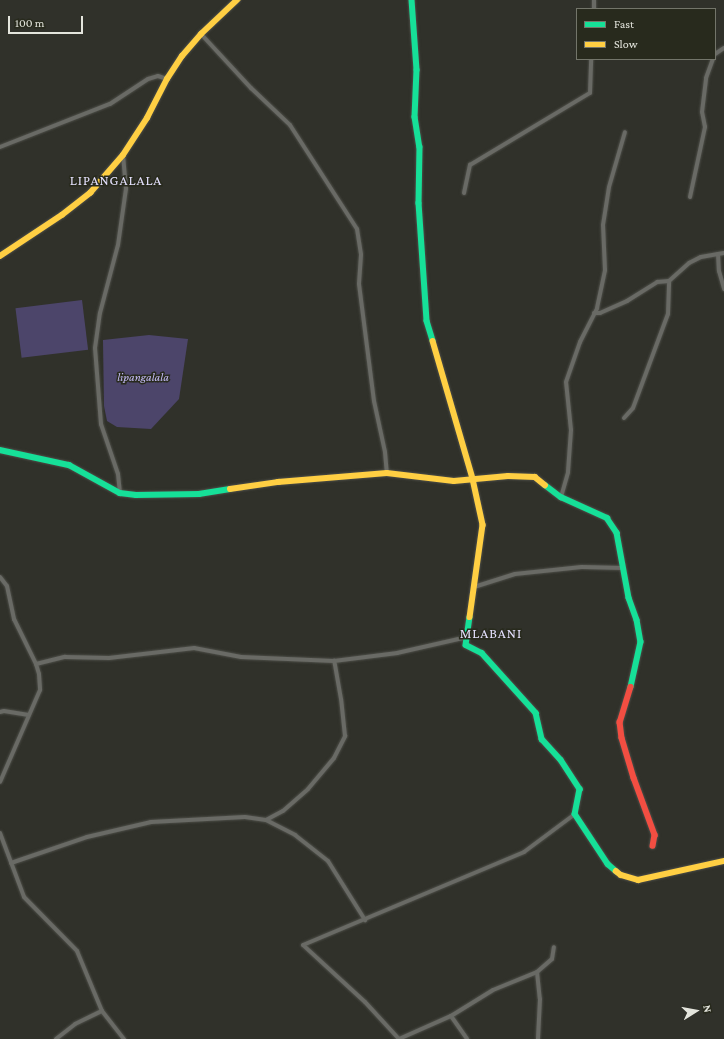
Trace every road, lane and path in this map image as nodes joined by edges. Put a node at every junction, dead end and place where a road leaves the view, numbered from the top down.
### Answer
1 (237, 0) edge
2 (412, 0) edge
3 (201, 34) junction
4 (591, 60) edge
5 (713, 60) edge
6 (167, 79) junction
7 (624, 132) dead end
8 (0, 147) edge
9 (123, 155) junction
10 (464, 193) dead end
11 (690, 197) dead end
12 (724, 253) edge
13 (718, 254) junction
14 (0, 256) edge
15 (669, 281) junction
16 (724, 290) edge
17 (594, 313) junction
18 (624, 418) dead end
19 (0, 450) edge
20 (387, 473) junction
21 (473, 479) junction
22 (120, 493) junction
23 (561, 496) junction
24 (623, 568) junction
25 (0, 577) edge
26 (474, 587) junction
27 (467, 637) junction
28 (334, 661) junction
29 (36, 664) junction
30 (0, 712) edge
31 (29, 714) junction
32 (0, 782) edge
33 (575, 814) junction
34 (266, 820) junction
35 (0, 832) edge
36 (653, 846) dead end
37 (724, 861) edge
38 (11, 862) junction
39 (365, 920) junction
40 (554, 947) dead end
41 (537, 972) junction
42 (102, 1011) junction
43 (451, 1016) junction
44 (56, 1039) edge
45 (124, 1039) edge
46 (399, 1039) edge
47 (467, 1039) edge
48 (538, 1039) edge

1 - 3 street
2 - 21 street
3 - 6 street
3 - 20 street
4 - 10 street
5 - 11 street
6 - 8 street
6 - 9 street
7 - 17 street
9 - 14 street
9 - 22 street
12 - 13 street
13 - 15 street
13 - 16 street
15 - 17 street
15 - 18 street
17 - 23 street
19 - 22 street
20 - 21 street
20 - 22 street
21 - 23 street
21 - 26 street
23 - 24 street
24 - 26 street
24 - 36 street
25 - 29 street
26 - 27 street
27 - 28 street
27 - 33 street
28 - 29 street
28 - 34 street
29 - 31 street
30 - 31 street
31 - 32 street
33 - 37 street
33 - 39 street
34 - 38 street
34 - 39 street
35 - 38 street
38 - 42 street
39 - 46 street
40 - 41 street
41 - 43 street
41 - 48 street
42 - 44 street
42 - 45 street
43 - 46 street
43 - 47 street

